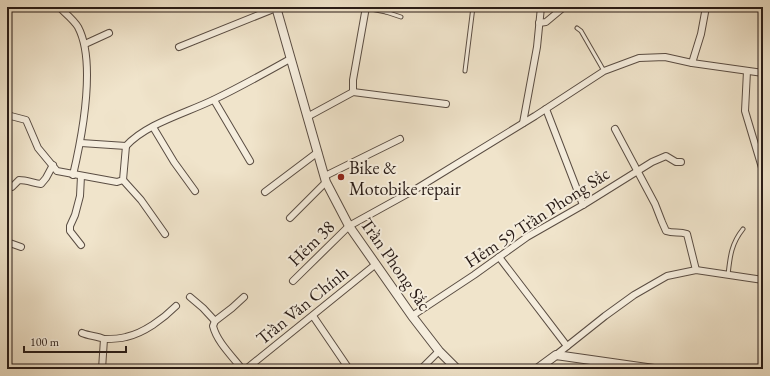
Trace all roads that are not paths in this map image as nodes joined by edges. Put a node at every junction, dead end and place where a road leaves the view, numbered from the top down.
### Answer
1 (59, 7) edge
2 (387, 7) edge
3 (473, 7) edge
4 (542, 7) edge
5 (564, 7) edge
6 (706, 7) edge
7 (276, 8) edge
8 (366, 8) edge
9 (386, 12) junction
10 (401, 17) dead end
11 (540, 23) junction
12 (577, 28) dead end
13 (109, 33) dead end
14 (85, 44) junction
15 (179, 47) dead end
16 (290, 59) junction
17 (692, 63) junction
18 (465, 71) dead end
19 (604, 71) junction
20 (747, 71) junction
21 (763, 73) edge
22 (353, 92) junction
23 (214, 100) junction
24 (446, 104) dead end
25 (546, 109) junction
26 (7, 115) edge
27 (308, 117) junction
28 (523, 123) junction
29 (153, 127) junction
30 (615, 129) dead end
31 (400, 139) dead end
32 (81, 142) junction
33 (126, 146) junction
34 (318, 152) junction
35 (250, 162) dead end
36 (681, 162) dead end
37 (53, 165) junction
38 (638, 171) junction
39 (763, 171) edge
40 (73, 175) junction
41 (81, 176) junction
42 (326, 179) junction
43 (123, 180) junction
44 (7, 184) edge
45 (195, 191) dead end
46 (265, 192) dead end
47 (583, 205) junction
48 (290, 218) dead end
49 (350, 226) junction
50 (743, 229) dead end
51 (165, 234) dead end
52 (7, 242) edge
53 (80, 245) dead end
54 (21, 247) dead end
55 (499, 257) junction
56 (376, 264) junction
57 (696, 270) junction
58 (728, 275) junction
59 (763, 280) edge
60 (293, 281) dead end
61 (244, 296) dead end
62 (190, 297) dead end
63 (176, 306) dead end
64 (313, 316) junction
65 (412, 316) junction
66 (215, 321) junction
67 (82, 333) dead end
68 (104, 339) junction
69 (567, 346) junction
70 (439, 351) junction
71 (556, 355) junction
72 (102, 369) edge
73 (242, 369) edge
74 (246, 369) edge
75 (349, 369) edge
76 (421, 369) edge
77 (458, 369) edge
78 (537, 369) edge
79 (654, 369) edge

1 - 14 street
2 - 9 lane
3 - 18 lane
4 - 11 street
5 - 11 street
6 - 17 street
7 - 15 street
7 - 16 street, Trần Phong Sắc
8 - 9 lane
8 - 22 street
9 - 10 lane
11 - 28 street
12 - 19 lane
13 - 14 street
14 - 32 street
16 - 23 street
16 - 27 street, Trần Phong Sắc
17 - 19 street, Hẻm 38
17 - 20 street, Hẻm 38
19 - 25 street, Hẻm 38
20 - 21 street, Hẻm 38
20 - 39 street
22 - 24 street
22 - 27 street
23 - 29 street
23 - 35 street
25 - 28 street, Hẻm 38
25 - 47 street
26 - 37 street
27 - 34 street, Trần Phong Sắc
28 - 49 street, Hẻm 38
29 - 33 street
29 - 45 street
30 - 38 street
31 - 42 street
32 - 33 street
32 - 40 street
33 - 43 street
34 - 42 street, Trần Phong Sắc
34 - 46 street
36 - 38 street, Hẻm 59 Trần Phong Sắc
37 - 40 street
37 - 44 street
38 - 47 street, Hẻm 59 Trần Phong Sắc
38 - 57 street
40 - 41 street
41 - 43 street
41 - 53 street
42 - 48 street
42 - 49 street, Trần Phong Sắc
43 - 51 street
47 - 55 street, Hẻm 59 Trần Phong Sắc
49 - 56 street, Trần Phong Sắc
49 - 60 street, Hẻm 38
50 - 58 lane
52 - 54 street
55 - 65 street, Hẻm 59 Trần Phong Sắc
55 - 69 street
56 - 64 street, Trần Văn Chính
56 - 65 street, Trần Phong Sắc
57 - 58 street
57 - 69 street
58 - 59 street
61 - 66 street
62 - 66 street
63 - 68 street
64 - 74 street, Trần Văn Chính
64 - 75 street
65 - 70 street, Trần Phong Sắc
66 - 73 street
67 - 68 street
68 - 72 street
69 - 71 street
70 - 76 street
70 - 77 street, Trần Phong Sắc
71 - 78 street
71 - 79 street

